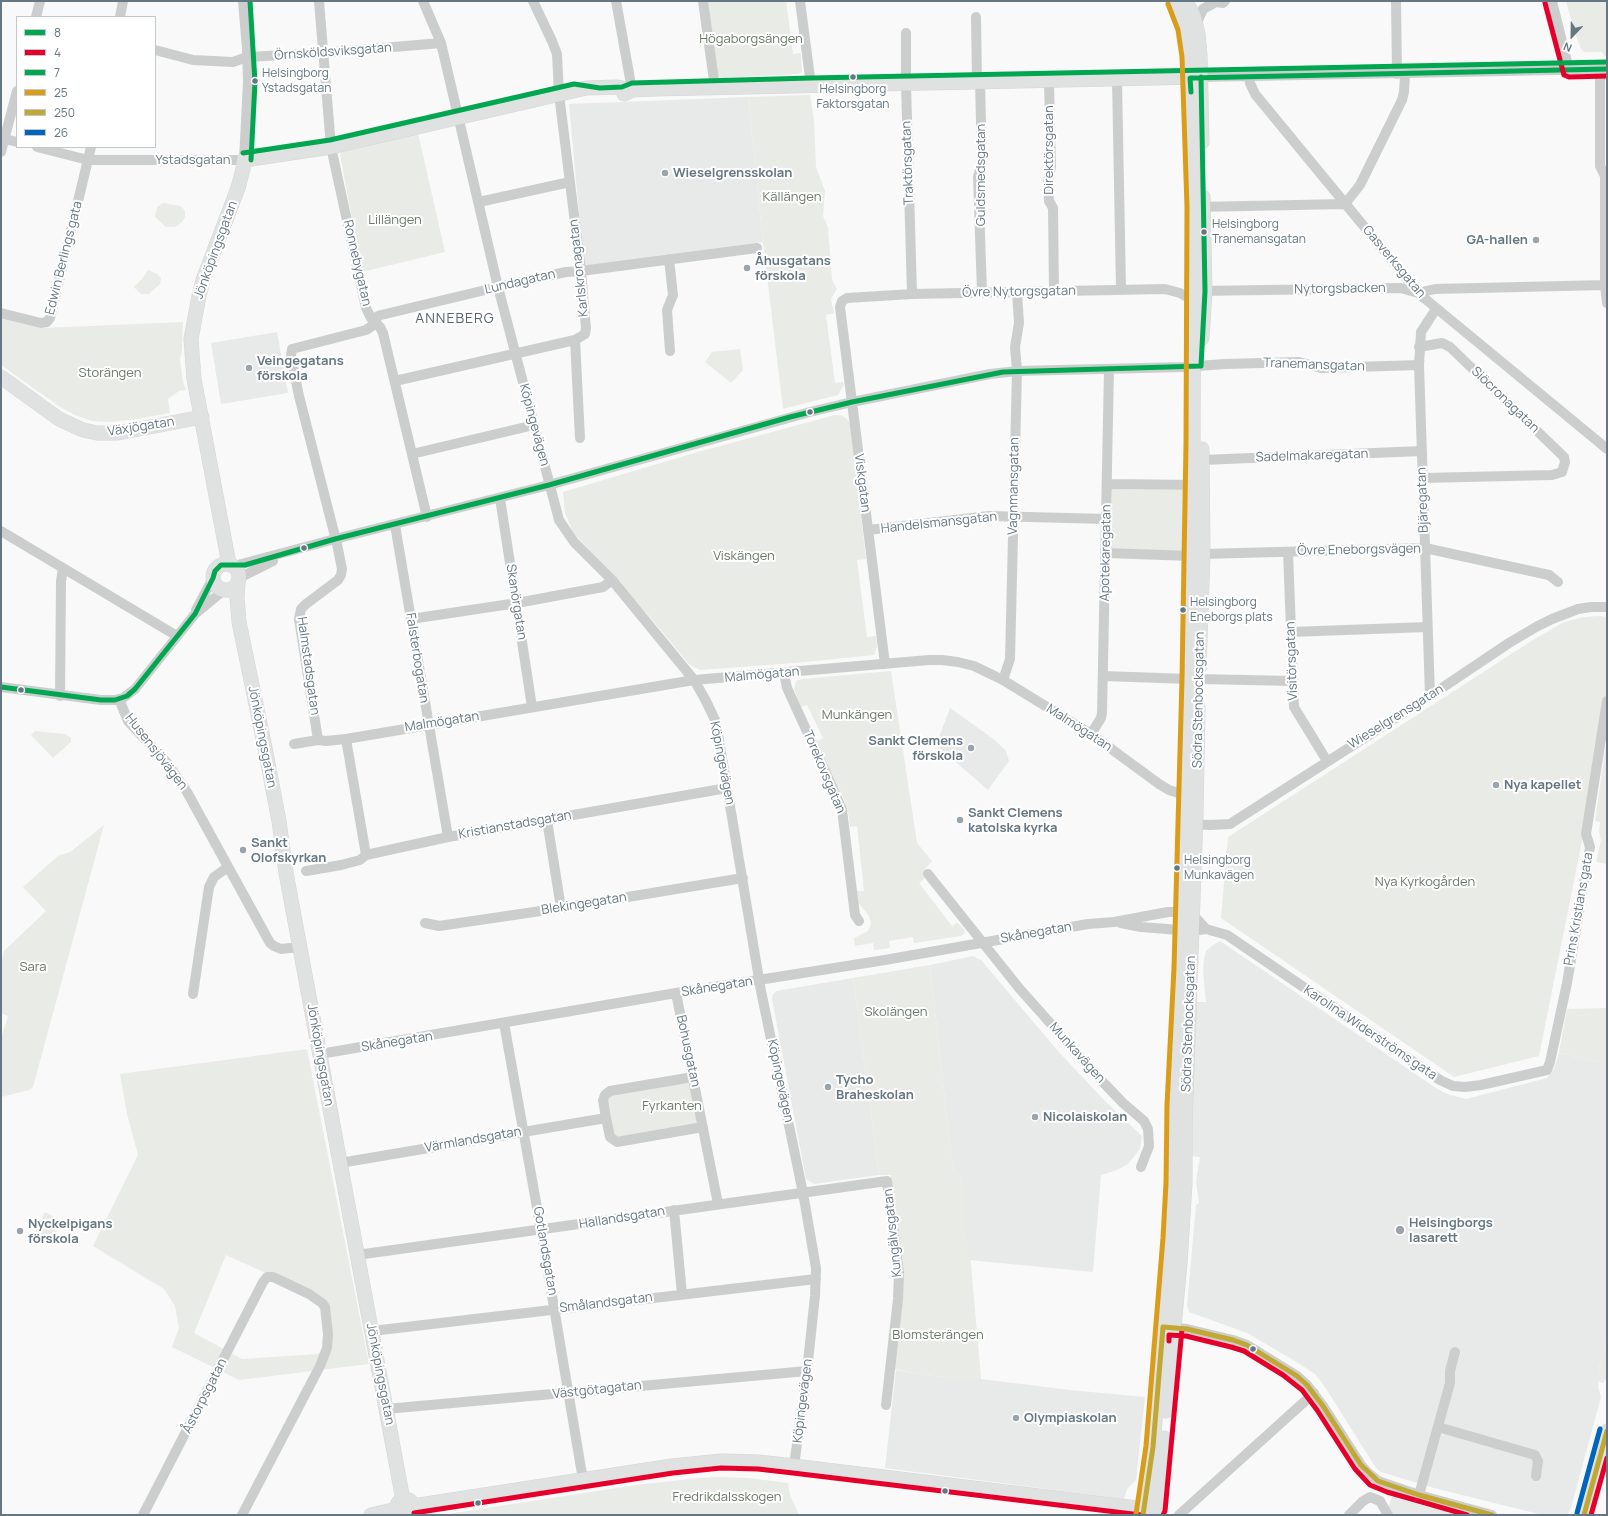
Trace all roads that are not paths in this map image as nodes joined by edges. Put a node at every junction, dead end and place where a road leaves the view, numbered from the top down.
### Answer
1 (40, 1) edge
2 (123, 1) edge
3 (243, 1) edge
4 (319, 1) edge
5 (423, 1) edge
6 (533, 1) edge
7 (616, 1) edge
8 (703, 1) edge
9 (800, 1) edge
10 (1174, 1) edge
11 (1186, 1) edge
12 (1225, 1) edge
13 (1396, 1) edge
14 (1552, 1) edge
15 (1211, 2) edge
16 (36, 16) edge
17 (120, 16) edge
18 (976, 16) dead end
19 (1196, 25) junction
20 (906, 33) dead end
21 (442, 43) junction
22 (156, 50) edge
23 (322, 53) junction
24 (247, 57) junction
25 (1569, 70) junction
26 (1604, 70) edge
27 (1401, 74) junction
28 (1196, 77) junction
29 (1249, 77) junction
30 (1117, 80) junction
31 (1049, 81) junction
32 (978, 82) junction
33 (906, 84) junction
34 (811, 85) junction
35 (715, 88) junction
36 (632, 90) junction
37 (560, 94) junction
38 (16, 95) edge
39 (459, 117) junction
40 (5, 139) junction
41 (16, 142) edge
42 (331, 147) junction
43 (41, 148) edge
44 (91, 148) edge
45 (1, 152) edge
46 (88, 160) junction
47 (244, 160) junction
48 (1606, 176) edge
49 (570, 182) junction
50 (479, 202) junction
51 (1345, 204) junction
52 (1198, 207) junction
53 (757, 248) dead end
54 (669, 259) junction
55 (581, 271) junction
56 (1605, 285) junction
57 (498, 287) junction
58 (1121, 290) junction
59 (1054, 291) junction
60 (982, 292) junction
61 (1017, 292) junction
62 (1418, 293) junction
63 (912, 294) junction
64 (1198, 294) junction
65 (842, 301) joint
66 (1607, 303) edge
67 (1436, 310) junction
68 (1, 313) edge
69 (375, 323) junction
70 (575, 340) junction
71 (1419, 347) junction
72 (670, 351) dead end
73 (515, 353) junction
74 (1419, 365) junction
75 (1196, 366) junction
76 (1109, 370) junction
77 (1017, 371) junction
78 (1, 377) edge
79 (395, 381) junction
80 (852, 402) junction
81 (202, 417) junction
82 (534, 425) junction
83 (580, 438) dead end
84 (1607, 449) edge
85 (1422, 451) junction
86 (412, 454) junction
87 (1202, 460) junction
88 (1423, 478) junction
89 (1108, 484) junction
90 (549, 485) junction
91 (1197, 485) junction
92 (500, 498) junction
93 (1014, 516) junction
94 (427, 517) junction
95 (1107, 519) junction
96 (395, 525) junction
97 (868, 530) junction
98 (1, 531) edge
99 (335, 539) junction
100 (1425, 548) junction
101 (1288, 552) junction
102 (1106, 553) junction
103 (1197, 555) junction
104 (63, 568) junction
105 (228, 577) junction
106 (612, 580) junction
107 (1558, 582) dead end
108 (517, 603) junction
109 (1607, 607) edge
110 (195, 614) junction
111 (411, 619) junction
112 (1427, 628) junction
113 (1291, 632) junction
114 (177, 636) junction
115 (885, 664) junction
116 (784, 673) junction
117 (1102, 676) junction
118 (1194, 679) junction
119 (694, 680) junction
120 (1003, 680) junction
121 (1293, 681) junction
122 (1, 688) edge
123 (60, 696) junction
124 (1430, 696) junction
125 (119, 700) junction
126 (1607, 700) edge
127 (532, 707) junction
128 (428, 724) junction
129 (1091, 734) junction
130 (346, 739) junction
131 (318, 740) junction
132 (294, 744) dead end
133 (1327, 760) junction
134 (727, 788) junction
135 (1191, 797) junction
136 (547, 820) junction
137 (1191, 824) junction
138 (448, 837) junction
139 (366, 855) junction
140 (228, 867) junction
141 (306, 871) dead end
142 (928, 874) dead end
143 (743, 878) junction
144 (561, 908) junction
145 (1188, 914) junction
146 (859, 921) dead end
147 (1114, 922) junction
148 (426, 923) dead end
149 (1194, 930) junction
150 (982, 943) junction
151 (300, 947) junction
152 (760, 980) junction
153 (676, 993) junction
154 (194, 994) dead end
155 (504, 1023) junction
156 (320, 1054) junction
157 (1547, 1070) joint
158 (693, 1077) junction
159 (606, 1118) junction
160 (703, 1127) junction
161 (524, 1132) junction
162 (340, 1163) junction
163 (1141, 1167) dead end
164 (887, 1181) joint
165 (803, 1193) junction
166 (718, 1204) junction
167 (674, 1210) junction
168 (541, 1230) junction
169 (358, 1255) junction
170 (816, 1279) junction
171 (682, 1294) junction
172 (555, 1310) junction
173 (1169, 1327) junction
174 (372, 1331) junction
175 (1455, 1352) dead end
176 (807, 1371) junction
177 (568, 1393) junction
178 (1314, 1393) junction
179 (886, 1405) dead end
180 (386, 1409) junction
181 (1438, 1427) junction
182 (1607, 1431) edge
183 (794, 1466) junction
184 (1536, 1476) dead end
185 (583, 1480) junction
186 (1419, 1495) junction
187 (405, 1509) edge
188 (1150, 1512) edge
189 (143, 1515) edge
190 (242, 1515) edge
191 (371, 1515) edge
192 (1179, 1515) edge
193 (1349, 1515) edge
194 (1388, 1515) edge
195 (1492, 1515) edge
196 (1584, 1515) edge

1 - 16 street
2 - 17 street
3 - 24 street, Jönköpingsgatan
4 - 23 street, Ronnebygatan
5 - 21 street, Köpingevägen
6 - 37 street, Karlskronagatan
7 - 36 street
8 - 35 street
9 - 34 street
10 - 28 street, Södra Stenbocksgatan
11 - 19 street, Södra Stenbocksgatan
12 - 15 street
13 - 27 street
14 - 25 street
15 - 19 street
18 - 32 street, Guldsmedsgatan
19 - 28 street, Södra Stenbocksgatan
20 - 33 street, Traktörsgatan
21 - 23 street, Örnsköldsviksgatan
21 - 39 street, Köpingevägen
22 - 24 street, Örnsköldsviksgatan
23 - 24 street, Örnsköldsviksgatan
23 - 42 street, Ronnebygatan
24 - 47 street, Jönköpingsgatan
25 - 26 street
25 - 27 street
26 - 48 street
27 - 29 street
27 - 51 street
28 - 29 street
28 - 30 street, Ystadsgatan
28 - 52 street, Södra Stenbocksgatan
29 - 51 street, Gasverksgatan
30 - 31 street, Ystadsgatan
30 - 58 street
31 - 32 street, Ystadsgatan
31 - 59 street, Direktörsgatan
32 - 33 street, Ystadsgatan
32 - 60 street, Guldsmedsgatan
33 - 34 street, Ystadsgatan
33 - 63 street, Traktörsgatan
34 - 35 street, Ystadsgatan
35 - 36 street, Ystadsgatan
36 - 37 street, Ystadsgatan
37 - 39 street, Ystadsgatan
37 - 49 street, Karlskronagatan
38 - 40 street
39 - 42 street, Ystadsgatan
39 - 50 street, Köpingevägen
40 - 41 street
40 - 45 street
42 - 47 street, Ystadsgatan
42 - 69 street, Ronnebygatan
43 - 46 street, Ystadsgatan
44 - 46 street, Edwin Berlings gata
46 - 47 street, Ystadsgatan
46 - 68 street, Edwin Berlings gata
47 - 81 street, Jönköpingsgatan
48 - 56 street
49 - 50 street
49 - 55 street, Karlskronagatan
50 - 57 street, Köpingevägen
51 - 52 street
51 - 62 street, Gasverksgatan
52 - 64 street, Södra Stenbocksgatan
53 - 54 street, Lundagatan
54 - 55 street, Lundagatan
54 - 72 street
55 - 57 street, Lundagatan
55 - 70 street, Karlskronagatan
56 - 62 street, Nytorgsbacken
56 - 66 street
57 - 69 street, Lundagatan
57 - 73 street, Köpingevägen
58 - 59 street, Övre Nytorgsgatan
58 - 64 street, Övre Nytorgsgatan
59 - 61 street, Övre Nytorgsgatan
60 - 61 street, Övre Nytorgsgatan
60 - 63 street, Övre Nytorgsgatan
61 - 77 street, Vagnmansgatan
62 - 64 street, Nytorgsbacken
62 - 67 street, Gasverksgatan
63 - 65 street, Övre Nytorgsgatan
64 - 75 street, Södra Stenbocksgatan
65 - 80 street, Viskgatan
67 - 71 street, Bjäregatan
67 - 84 street, Gasverksgatan
69 - 79 street, Ronnebygatan
69 - 99 street, Lundagatan
70 - 73 street
70 - 83 street
71 - 74 street, Bjäregatan
71 - 88 street, Siöcronagatan
73 - 79 street
73 - 82 street, Köpingevägen
74 - 75 street, Tranemansgatan
74 - 85 street, Bjäregatan
75 - 76 street, Tranemansgatan
75 - 87 street, Södra Stenbocksgatan
75 - 91 street, Södra Stenbocksgatan
76 - 77 street, Tranemansgatan
76 - 89 street, Apotekaregatan
77 - 80 street, Tranemansgatan
77 - 93 street, Vagnmansgatan
78 - 81 street, Växjögatan
79 - 86 street, Ronnebygatan
80 - 90 street, Tranemansgatan
80 - 97 street, Viskgatan
81 - 105 street, Jönköpingsgatan
82 - 86 street
82 - 90 street, Köpingevägen
85 - 87 street, Sadelmakaregatan
85 - 88 street, Bjäregatan
86 - 94 street, Ronnebygatan
87 - 91 street, Södra Stenbocksgatan
88 - 100 street, Bjäregatan
89 - 91 street
89 - 95 street, Apotekaregatan
90 - 92 street, Tranemansgatan
90 - 106 street, Köpingevägen
91 - 103 street, Södra Stenbocksgatan
92 - 94 street, Tranemansgatan
92 - 108 street, Skanörgatan
93 - 95 street, Handelsmansgatan
93 - 97 street, Handelsmansgatan
93 - 120 street, Vagnmansgatan
94 - 96 street, Tranemansgatan
95 - 102 street, Apotekaregatan
96 - 99 street, Tranemansgatan
96 - 111 street, Falsterbogatan
97 - 115 street, Viskgatan
98 - 104 street
99 - 105 street, Tranemansgatan
99 - 131 street, Halmstadsgatan
100 - 101 street, Övre Eneborgsvägen
100 - 107 street, Övre Eneborgsvägen
100 - 112 street, Bjäregatan
101 - 103 street, Övre Eneborgsvägen
101 - 113 street, Visitörsgatan
102 - 103 street, Övre Eneborgsvägen
102 - 117 street, Apotekaregatan
103 - 118 street, Södra Stenbocksgatan
104 - 114 street
104 - 123 street
105 - 110 street
105 - 110 street
105 - 151 street, Jönköpingsgatan
106 - 108 street
106 - 119 street, Köpingevägen
108 - 111 street
108 - 127 street, Skanörgatan
109 - 124 street, Wieselgrensgatan
110 - 114 street
111 - 128 street, Falsterbogatan
112 - 113 street
112 - 124 street, Bjäregatan
113 - 121 street, Visitörsgatan
114 - 125 street
115 - 116 street, Malmögatan
115 - 120 street, Malmögatan
116 - 119 street, Malmögatan
116 - 146 street, Torekovsgatan
117 - 118 street
117 - 129 street, Apotekaregatan
118 - 121 street
118 - 135 street, Södra Stenbocksgatan
119 - 127 street, Malmögatan
119 - 134 street, Köpingevägen
120 - 129 street, Malmögatan
121 - 133 street, Visitörsgatan
122 - 123 street, Husensjövägen
123 - 125 street, Husensjövägen
124 - 133 street, Wieselgrensgatan
125 - 140 street, Husensjövägen
126 - 157 street, Prins Kristians gata
127 - 128 street, Malmögatan
128 - 130 street, Malmögatan
128 - 138 street, Falsterbogatan
129 - 135 street, Malmögatan
130 - 131 street, Malmögatan
130 - 139 street
131 - 132 street, Malmögatan
133 - 137 street, Wieselgrensgatan
134 - 136 street, Kristianstadsgatan
134 - 143 street, Köpingevägen
135 - 137 street, Södra Stenbocksgatan
136 - 138 street, Kristianstadsgatan
136 - 144 street
137 - 145 street, Södra Stenbocksgatan
138 - 139 street, Kristianstadsgatan
139 - 141 street, Kristianstadsgatan
140 - 151 street, Husensjövägen
140 - 154 street
142 - 150 street, Munkavägen
143 - 144 street, Blekingegatan
143 - 152 street, Köpingevägen
144 - 148 street, Blekingegatan
145 - 147 street, Skånegatan
145 - 149 street, Södra Stenbocksgatan
147 - 149 street, Skånegatan
147 - 150 street, Skånegatan
149 - 157 street, Karolina Widerströms gata
149 - 173 street, Södra Stenbocksgatan
150 - 152 street, Skånegatan
150 - 163 street, Munkavägen
151 - 156 street, Jönköpingsgatan
152 - 153 street, Skånegatan
152 - 165 street, Köpingevägen
153 - 155 street, Skånegatan
153 - 158 street, Bohusgatan
155 - 156 street, Skånegatan
155 - 161 street, Gotlandsgatan
156 - 162 street, Jönköpingsgatan
158 - 159 street
158 - 160 street, Bohusgatan
159 - 160 street
159 - 161 street, Värmlandsgatan
160 - 166 street, Bohusgatan
161 - 162 street, Värmlandsgatan
161 - 168 street, Gotlandsgatan
162 - 169 street, Jönköpingsgatan
164 - 165 street, Hallandsgatan
164 - 179 street, Kungälvsgatan
165 - 166 street, Hallandsgatan
165 - 170 street, Köpingevägen
166 - 167 street, Hallandsgatan
167 - 168 street, Hallandsgatan
167 - 171 street
168 - 169 street, Hallandsgatan
168 - 172 street, Gotlandsgatan
169 - 174 street, Jönköpingsgatan
170 - 171 street, Smålandsgatan
170 - 176 street, Köpingevägen
171 - 172 street, Smålandsgatan
172 - 174 street, Smålandsgatan
172 - 177 street, Gotlandsgatan
173 - 178 street
173 - 188 street, Södra Stenbocksgatan
174 - 180 street, Jönköpingsgatan
175 - 181 street
176 - 177 street, Västgötagatan
176 - 183 street, Köpingevägen
177 - 180 street, Västgötagatan
177 - 185 street, Gotlandsgatan
178 - 186 street
178 - 192 street
180 - 187 street, Jönköpingsgatan
181 - 184 street
181 - 186 street
182 - 196 street
183 - 185 street
183 - 188 street
185 - 187 street
186 - 195 street
187 - 191 street
189 - 190 street, Åstorpsgatan
193 - 194 street

